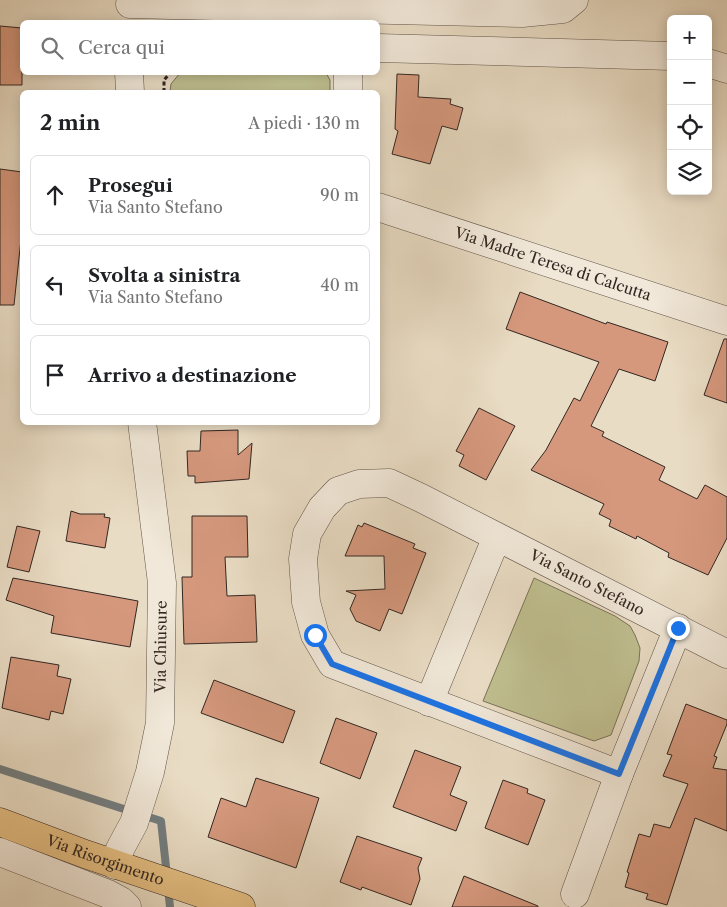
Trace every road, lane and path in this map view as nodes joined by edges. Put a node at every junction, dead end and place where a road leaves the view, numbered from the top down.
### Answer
1 (574, 0) edge
2 (453, 6) edge
3 (130, 9) edge
4 (380, 48) edge
5 (667, 56) edge
6 (712, 65) edge
7 (727, 69) edge
8 (130, 75) edge
9 (168, 75) edge
10 (348, 75) edge
11 (130, 90) edge
12 (164, 90) edge
13 (348, 90) edge
14 (380, 209) edge
15 (727, 321) edge
16 (142, 425) edge
17 (498, 538) junction
18 (678, 628) junction
19 (727, 654) edge
20 (429, 702) junction
21 (619, 774) junction
22 (0, 822) edge
23 (0, 852) edge
24 (115, 865) junction
25 (576, 894) dead end
26 (127, 907) edge
27 (241, 907) edge

1 - 2 street
2 - 3 street
4 - 5 street
6 - 7 street
8 - 11 street
9 - 12 path
10 - 13 street
14 - 15 street, Via Madre Teresa di Calcutta
16 - 24 street, Via Chiusure
17 - 18 street, Via Santo Stefano
17 - 20 street
17 - 20 street, Via Santo Stefano
18 - 19 street, Via Santo Stefano
18 - 21 street
20 - 21 street, Via Santo Stefano
21 - 25 street
22 - 24 main road, Via Risorgimento
23 - 26 street
24 - 27 main road, Via Risorgimento

